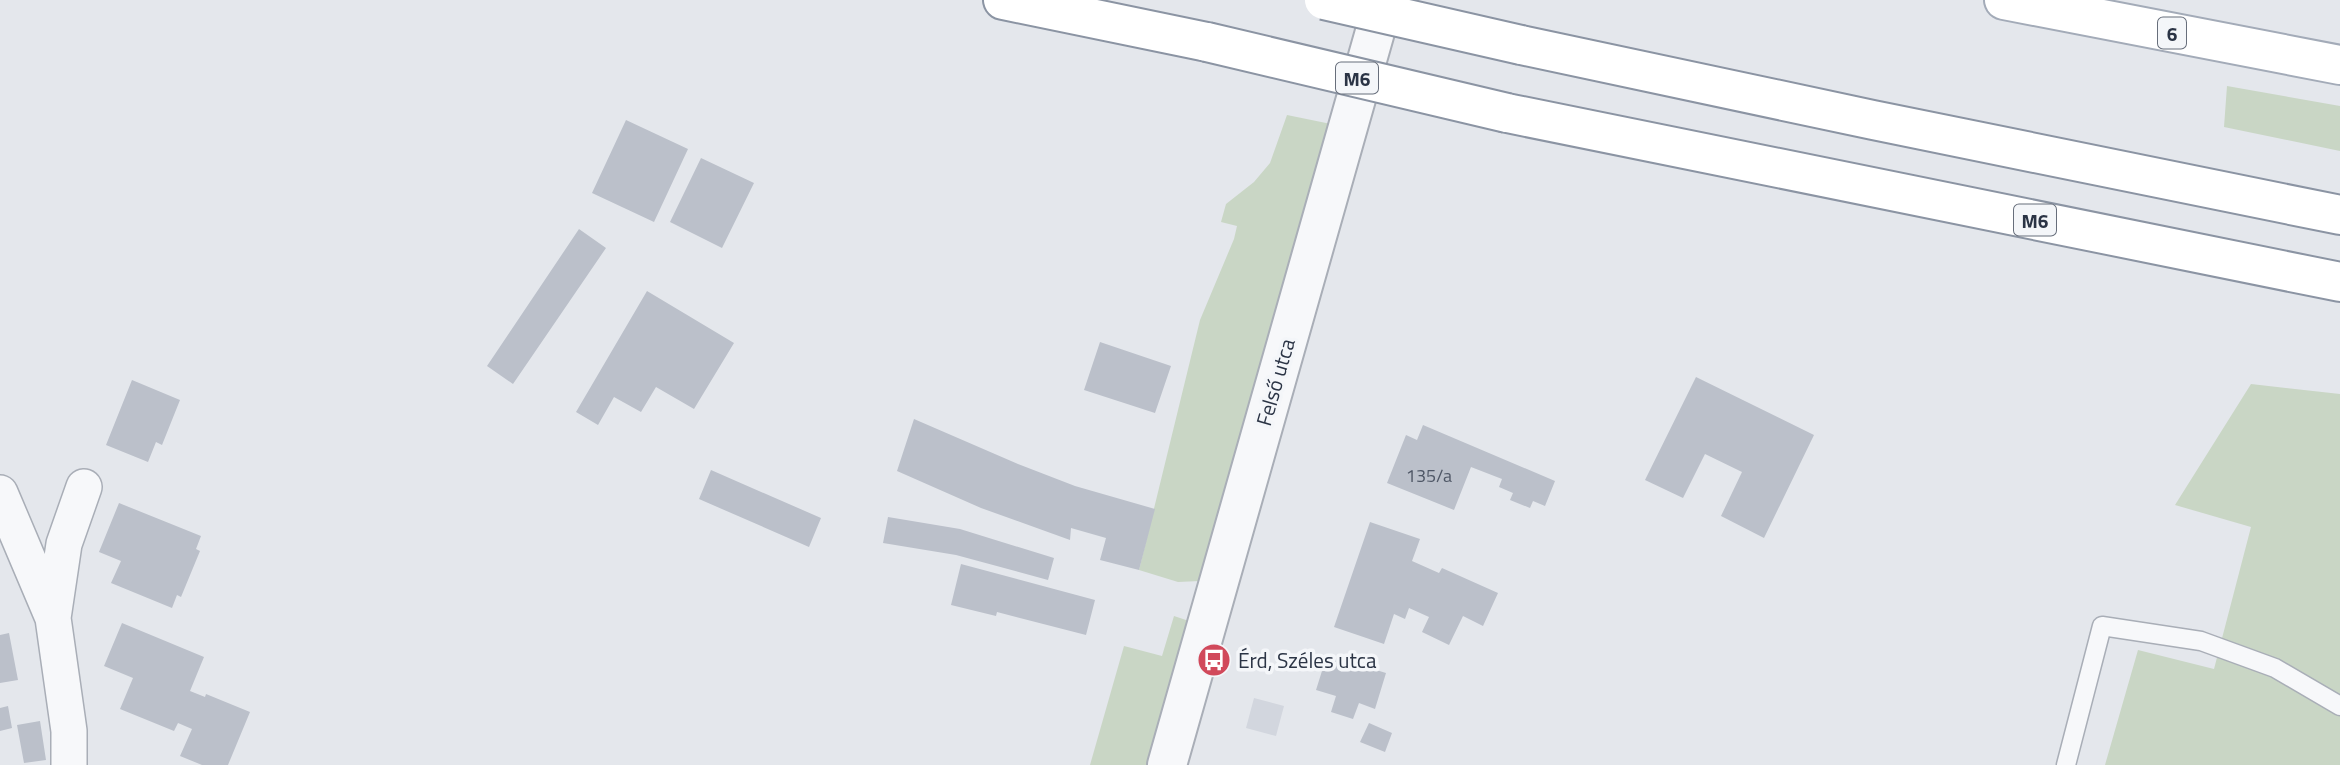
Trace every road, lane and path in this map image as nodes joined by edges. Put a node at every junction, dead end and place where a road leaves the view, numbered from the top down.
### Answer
1 (1003, 0) edge
2 (1324, 0) edge
3 (1384, 0) edge
4 (2004, 0) edge
5 (2340, 65) edge
6 (2340, 215) edge
7 (2340, 282) edge
8 (84, 487) dead end
9 (0, 494) edge
10 (53, 618) junction
11 (2340, 706) edge
12 (69, 765) edge
13 (1167, 765) edge
14 (2066, 765) edge

1 - 7 main road, M6, bridge
2 - 6 main road, bridge
3 - 13 street, Felső utca
4 - 5 main road, 6
8 - 10 street
9 - 10 street
10 - 12 street
11 - 14 lane

